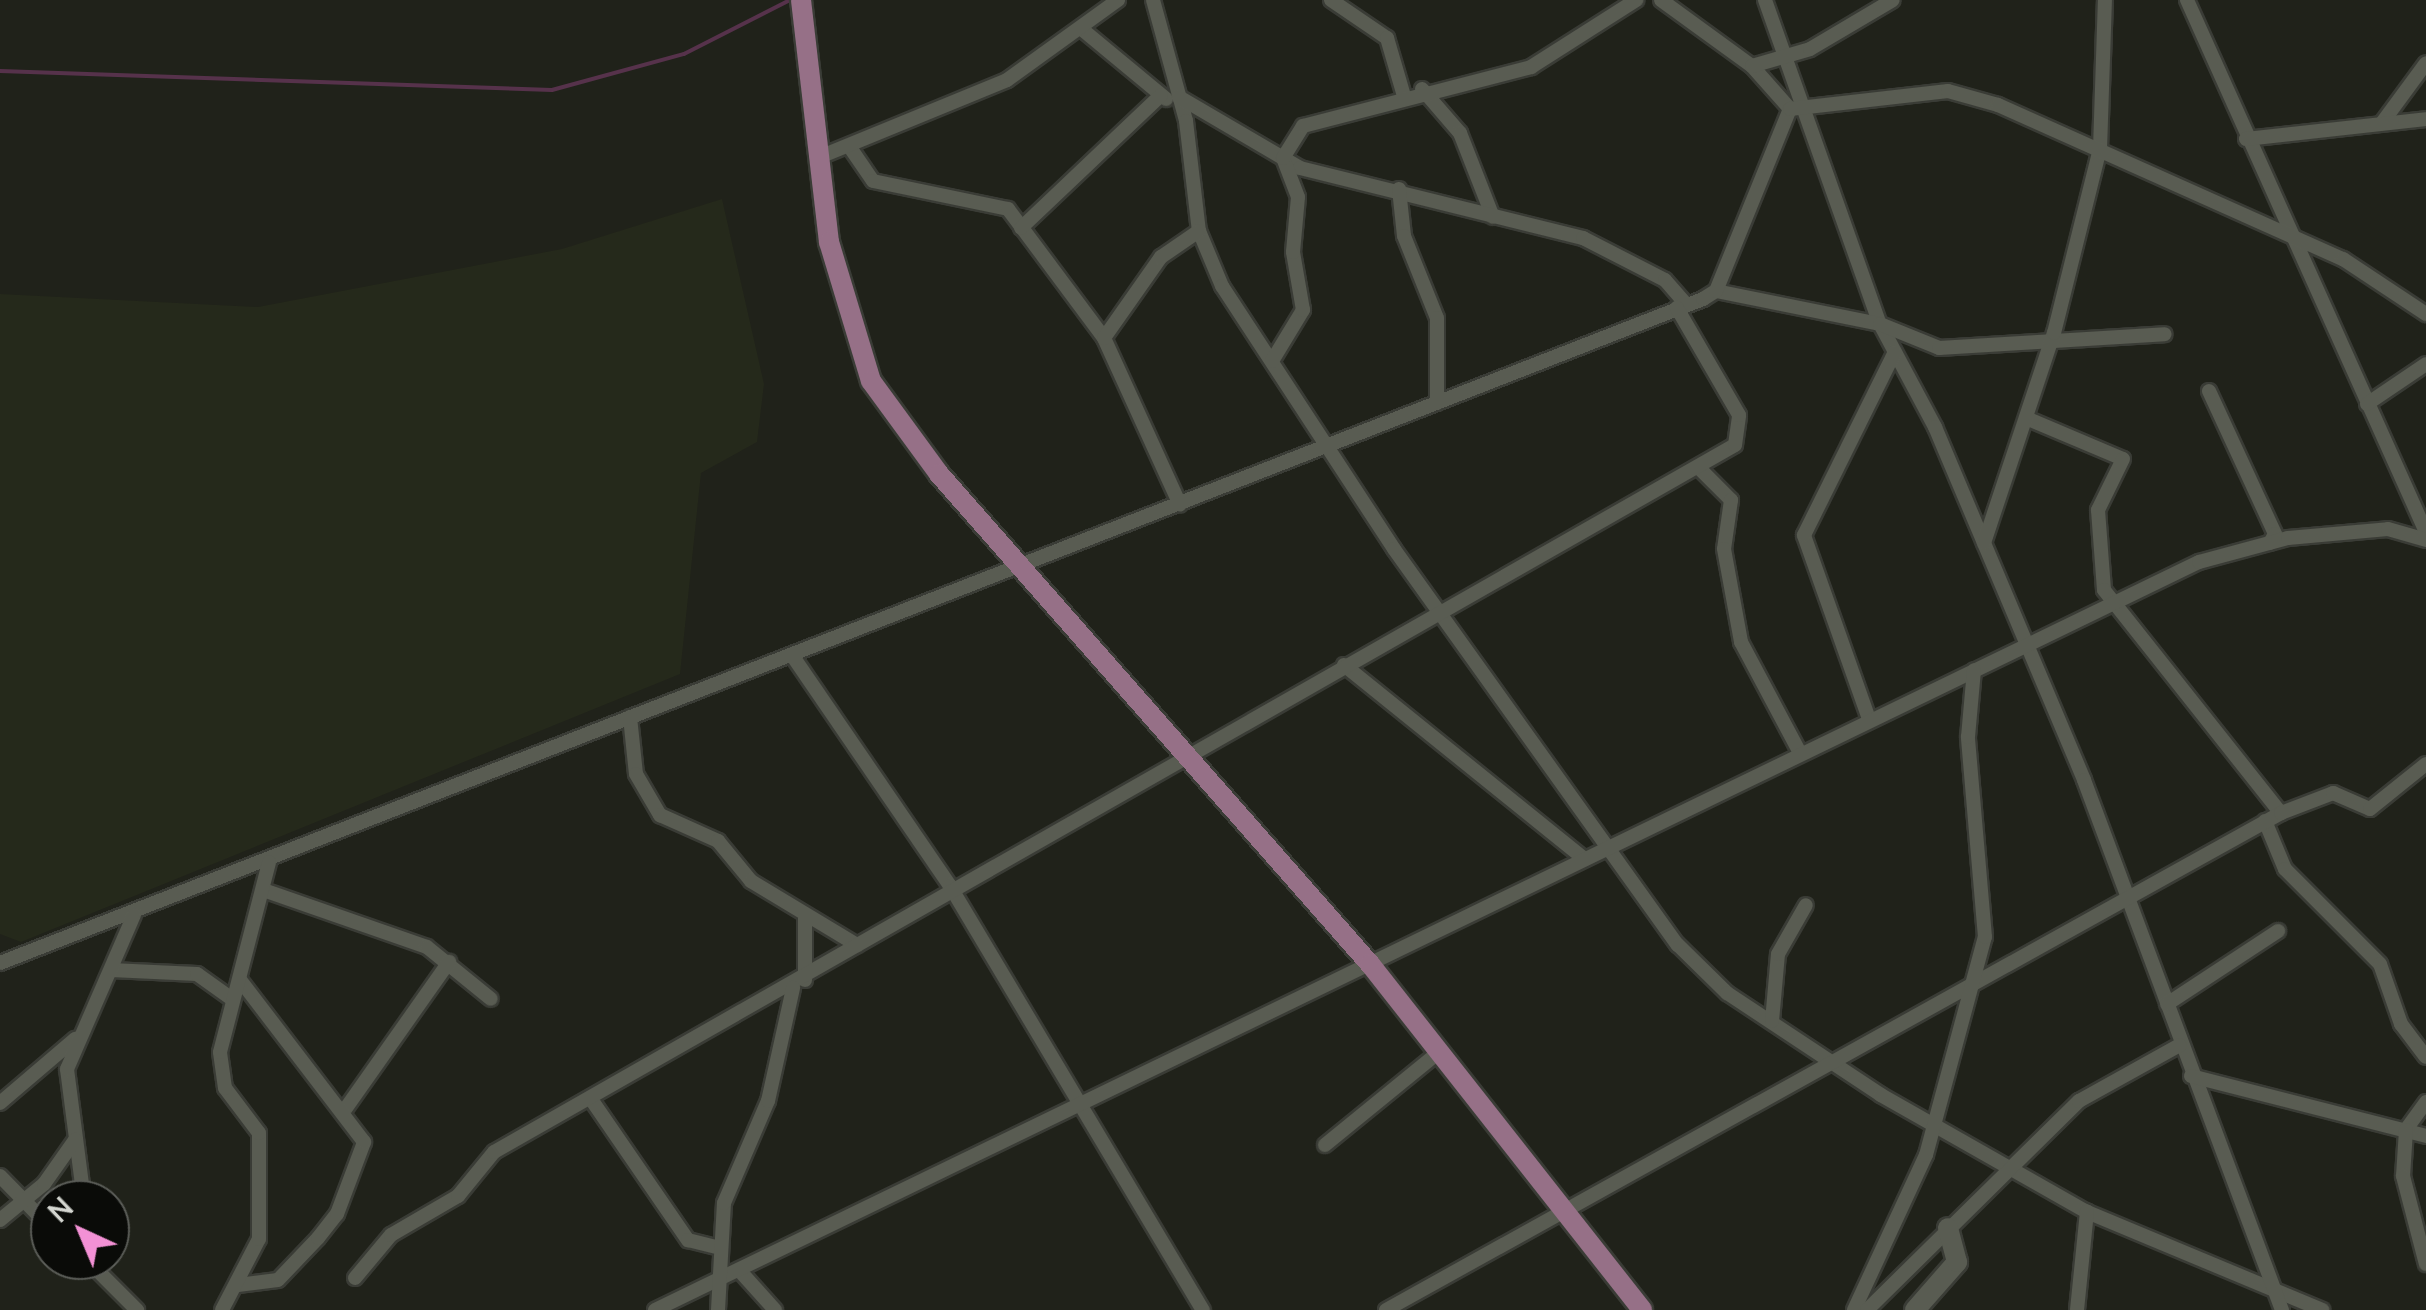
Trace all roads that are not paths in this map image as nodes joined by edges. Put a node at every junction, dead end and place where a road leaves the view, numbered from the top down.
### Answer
1 (800, 0) edge
2 (1118, 0) edge
3 (1152, 0) edge
4 (1331, 0) edge
5 (1636, 0) edge
6 (1661, 0) edge
7 (1765, 0) edge
8 (1894, 0) edge
9 (2105, 0) edge
10 (2187, 0) edge
11 (1082, 30) junction
12 (1786, 53) junction
13 (2426, 63) edge
14 (1752, 66) junction
15 (1422, 89) junction
16 (1161, 95) junction
17 (1404, 96) junction
18 (1181, 104) junction
19 (1790, 109) junction
20 (1810, 114) junction
21 (2426, 118) edge
22 (2406, 120) junction
23 (2382, 124) junction
24 (2426, 129) edge
25 (2246, 140) junction
26 (849, 146) junction
27 (2100, 148) junction
28 (817, 158) junction
29 (1282, 158) junction
30 (1399, 189) junction
31 (1493, 217) junction
32 (1022, 228) junction
33 (1198, 231) junction
34 (2296, 245) junction
35 (1716, 291) junction
36 (1682, 306) junction
37 (2426, 314) edge
38 (1880, 324) junction
39 (2165, 334) dead end
40 (1104, 338) junction
41 (2048, 347) junction
42 (1895, 352) junction
43 (1272, 361) junction
44 (2426, 364) edge
45 (2208, 391) dead end
46 (1437, 403) junction
47 (2367, 404) junction
48 (2026, 418) junction
49 (1325, 446) junction
50 (1700, 469) junction
51 (1180, 505) junction
52 (2426, 536) edge
53 (2270, 542) junction
54 (1984, 543) junction
55 (1020, 564) junction
56 (2113, 605) junction
57 (1437, 611) junction
58 (2021, 648) junction
59 (794, 658) junction
60 (1344, 664) junction
61 (1974, 670) junction
62 (630, 717) junction
63 (1869, 719) junction
64 (1800, 753) junction
65 (1190, 755) junction
66 (2426, 764) edge
67 (2280, 813) junction
68 (2266, 821) junction
69 (1604, 848) junction
70 (1583, 858) junction
71 (269, 862) junction
72 (950, 886) junction
73 (266, 891) junction
74 (2127, 897) junction
75 (1806, 905) dead end
76 (134, 915) junction
77 (804, 918) junction
78 (2278, 931) dead end
79 (857, 945) junction
80 (449, 962) junction
81 (0, 963) edge
82 (1370, 964) junction
83 (110, 970) junction
84 (1978, 978) junction
85 (241, 982) junction
86 (798, 984) junction
87 (232, 999) junction
88 (491, 1000) dead end
89 (2167, 1004) junction
90 (1772, 1021) junction
91 (75, 1038) junction
92 (2180, 1045) junction
93 (1440, 1052) junction
94 (2426, 1056) edge
95 (1830, 1060) junction
96 (2191, 1076) junction
97 (592, 1102) junction
98 (2426, 1102) edge
99 (0, 1103) edge
100 (1084, 1104) junction
101 (346, 1108) junction
102 (1936, 1124) junction
103 (2406, 1130) junction
104 (2426, 1136) edge
105 (75, 1140) junction
106 (1325, 1144) dead end
107 (2012, 1162) junction
108 (0, 1176) edge
109 (81, 1180) edge
110 (24, 1202) junction
111 (30, 1208) edge
112 (1563, 1209) junction
113 (2087, 1212) junction
114 (0, 1220) edge
115 (1948, 1228) junction
116 (717, 1248) junction
117 (2426, 1264) edge
118 (739, 1270) junction
119 (355, 1278) dead end
120 (109, 1280) edge
121 (718, 1280) junction
122 (238, 1286) junction
123 (2276, 1295) junction
124 (1406, 1305) edge
125 (138, 1310) edge
126 (222, 1310) edge
127 (656, 1310) edge
128 (718, 1310) edge
129 (776, 1310) edge
130 (1203, 1310) edge
131 (1386, 1310) edge
132 (1642, 1310) edge
133 (1854, 1310) edge
134 (1867, 1310) edge
135 (1916, 1310) edge
136 (2076, 1310) edge
137 (2282, 1310) edge
138 (2322, 1310) edge

1 - 28 main road
2 - 11 street
3 - 18 street
4 - 17 street
5 - 15 street
6 - 14 street
7 - 12 street
8 - 12 street
9 - 27 street
10 - 25 street
11 - 16 street
11 - 26 street
12 - 14 street
12 - 20 street
13 - 23 street
14 - 19 street
15 - 17 street
15 - 31 street
16 - 18 street
16 - 32 street
17 - 29 street
18 - 29 street
18 - 33 street
19 - 20 street
19 - 35 street
20 - 27 street
20 - 38 street
21 - 22 street
22 - 23 street
22 - 24 street
23 - 25 street
25 - 34 street
26 - 28 street
26 - 32 street
27 - 34 street
27 - 41 street
28 - 55 main road
29 - 30 street
29 - 43 street
30 - 31 street
30 - 46 street
31 - 36 street
32 - 40 street
33 - 40 street
33 - 43 street
34 - 37 street
34 - 47 street
35 - 36 street
35 - 38 street
36 - 46 street
36 - 50 street
38 - 41 street
38 - 42 street
39 - 41 street
40 - 51 street
41 - 48 street
42 - 54 street
42 - 63 street
43 - 49 street
44 - 47 street
45 - 53 street
46 - 49 street
47 - 52 street
48 - 54 street
48 - 56 street
49 - 51 street
49 - 57 street
50 - 57 street
50 - 64 street
51 - 55 street
52 - 53 street
53 - 56 street
54 - 58 street
55 - 59 street
55 - 65 main road
56 - 58 street
56 - 67 street
57 - 60 street
57 - 69 street
58 - 61 street
58 - 74 street
59 - 62 street
59 - 72 street
60 - 65 street
60 - 70 street
61 - 63 street
61 - 84 street
62 - 71 street
62 - 77 street
63 - 64 street
64 - 69 street
65 - 72 street
65 - 82 main road
66 - 67 street
67 - 68 street
68 - 74 street
68 - 94 street
69 - 70 street
69 - 90 street
70 - 82 street
71 - 73 street
71 - 76 street
72 - 79 street
72 - 100 street
73 - 80 street
73 - 85 street
74 - 84 street
74 - 89 street
75 - 90 street
76 - 81 street
76 - 83 street
77 - 79 street
77 - 86 street
78 - 89 street
79 - 86 street
80 - 88 street
80 - 101 street
82 - 93 main road
82 - 100 street
83 - 87 street
83 - 91 street
84 - 95 street
84 - 102 street
85 - 87 street
85 - 101 street
86 - 97 street
86 - 116 street
87 - 122 street
89 - 92 street
90 - 95 street
91 - 99 street
91 - 105 street
92 - 96 street
92 - 107 street
93 - 106 street
93 - 112 main road
95 - 102 street
95 - 112 street
96 - 103 street
96 - 123 street
97 - 116 street
97 - 119 street
98 - 103 street
100 - 118 street
100 - 130 street
101 - 122 street
102 - 107 street
102 - 133 street
103 - 104 street
103 - 117 street
105 - 109 street
105 - 110 street
107 - 113 street
107 - 115 street
108 - 110 street
110 - 111 street
110 - 114 street
112 - 124 street
112 - 132 main road
113 - 123 street
113 - 136 street
115 - 134 street
115 - 135 main road
116 - 121 street
118 - 121 street
118 - 129 street
120 - 125 street
121 - 127 street
121 - 128 street
122 - 126 street
123 - 137 street
123 - 138 street
124 - 131 street

